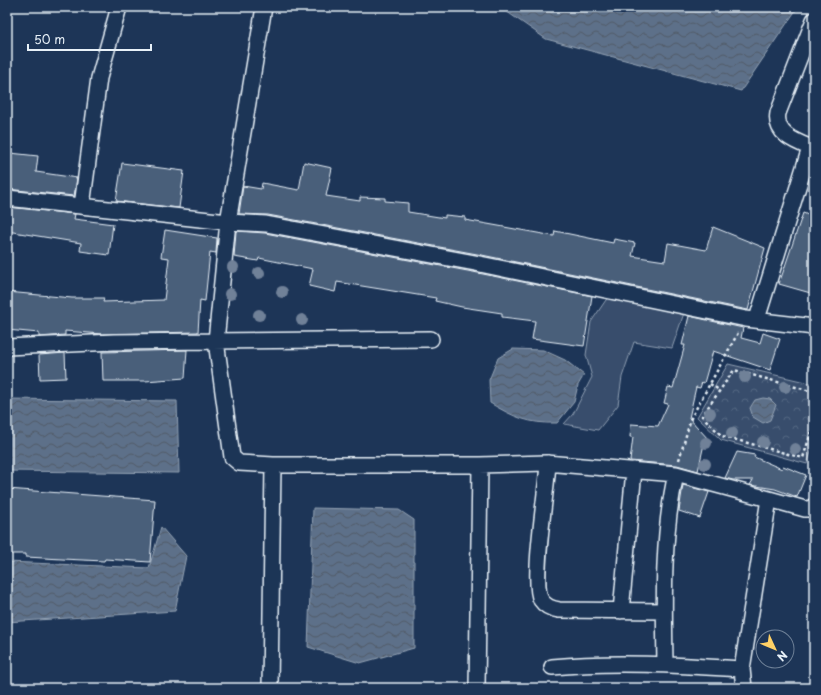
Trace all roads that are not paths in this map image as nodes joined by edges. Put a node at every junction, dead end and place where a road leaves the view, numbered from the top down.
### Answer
1 (119, 7) edge
2 (264, 7) edge
3 (814, 20) edge
4 (812, 148) edge
5 (7, 198) edge
6 (82, 206) junction
7 (228, 222) junction
8 (752, 319) junction
9 (814, 327) edge
10 (431, 339) dead end
11 (216, 341) junction
12 (7, 347) edge
13 (548, 463) junction
14 (273, 465) junction
15 (480, 465) junction
16 (634, 470) junction
17 (676, 474) junction
18 (769, 499) junction
19 (814, 506) edge
20 (621, 611) junction
21 (664, 611) junction
22 (665, 664) junction
23 (552, 667) dead end
24 (742, 669) junction
25 (270, 688) edge
26 (477, 688) edge
27 (744, 688) edge

1 - 6 street
2 - 7 street
3 - 4 street
4 - 8 street
5 - 6 street
6 - 7 street
7 - 8 street
7 - 11 street
8 - 9 street
10 - 11 street
11 - 12 street
11 - 14 street
13 - 15 street
13 - 16 street
13 - 20 street
14 - 15 street
14 - 25 street
15 - 26 street
16 - 17 street
16 - 20 street
17 - 18 street
17 - 21 street
18 - 19 street
18 - 24 street
20 - 21 street
21 - 22 street
22 - 23 street
22 - 24 street
24 - 27 street

